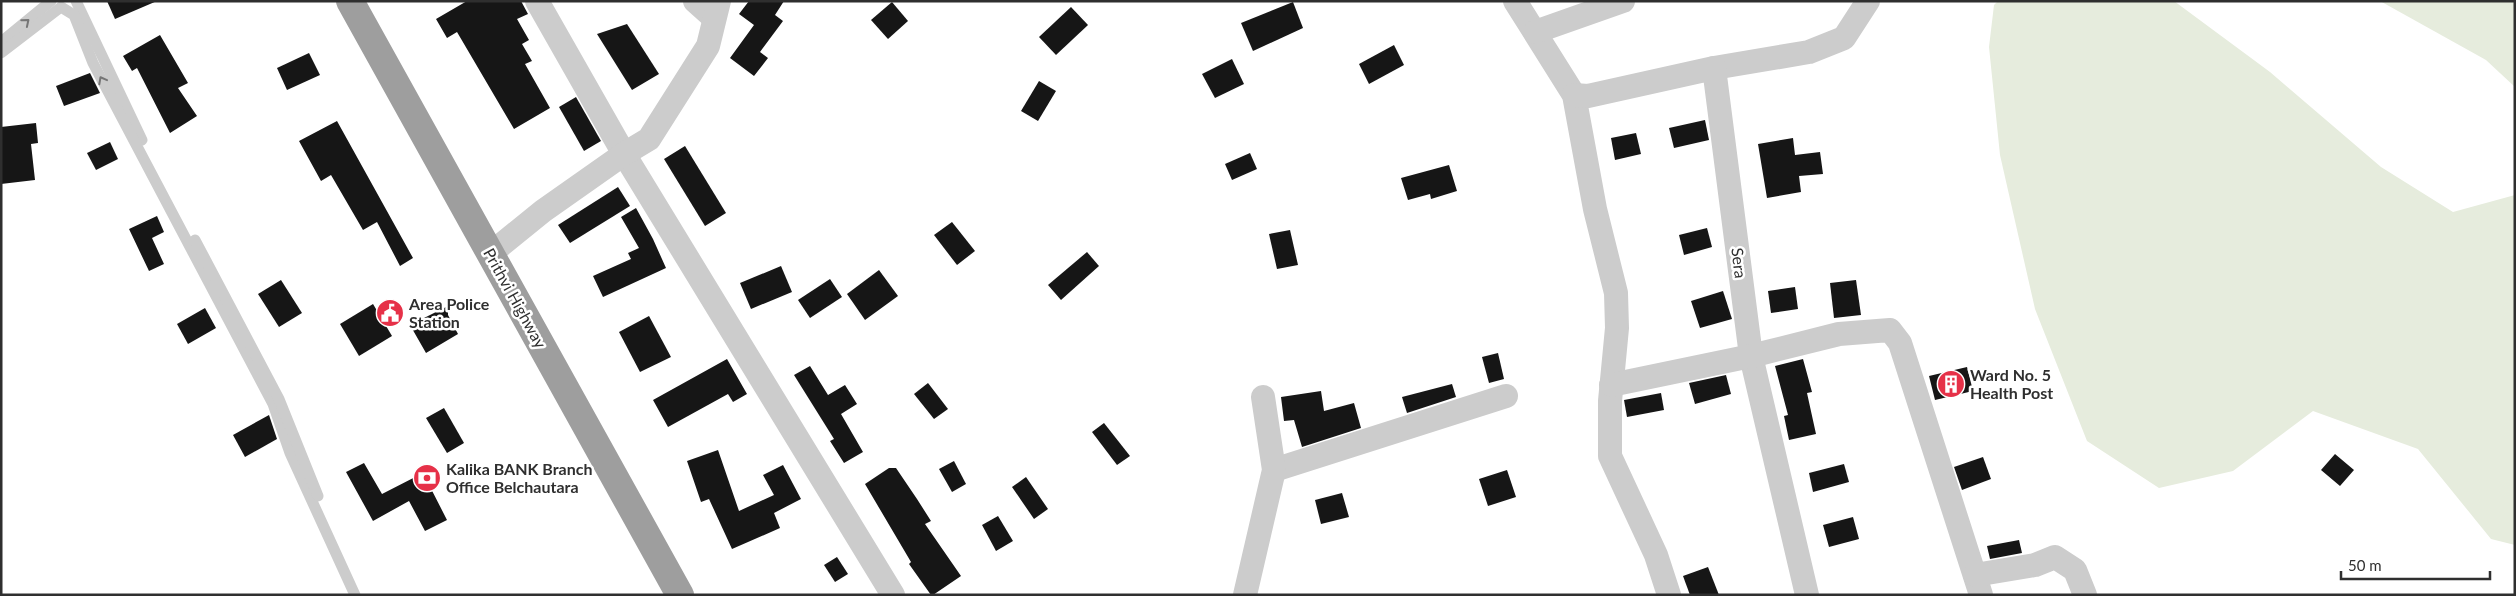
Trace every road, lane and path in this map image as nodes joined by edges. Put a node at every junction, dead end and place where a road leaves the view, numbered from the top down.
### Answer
1 (51, 1) edge
2 (76, 1) edge
3 (350, 1) edge
4 (537, 1) edge
5 (695, 1) edge
6 (1515, 1) edge
7 (1623, 1) edge
8 (1868, 1) edge
9 (716, 10) edge
10 (1535, 32) junction
11 (1, 42) edge
12 (1, 53) edge
13 (1714, 68) junction
14 (1574, 95) junction
15 (624, 154) junction
16 (490, 254) junction
17 (1751, 356) junction
18 (1611, 385) junction
19 (1506, 396) dead end
20 (1263, 397) dead end
21 (1274, 470) junction
22 (1978, 585) edge
23 (357, 595) edge
24 (680, 595) edge
25 (893, 595) edge
26 (1246, 595) edge
27 (1670, 595) edge
28 (1807, 595) edge
29 (2085, 595) edge

11 -> 1 lane
2 - 23 lane
3 - 16 highway, Prithvi Highway
4 - 15 street
5 - 9 street
6 - 10 street
7 - 10 street
8 - 13 street
9 - 15 street
10 - 14 street
23 -> 12 lane
13 - 14 street
13 - 17 street, Sera
14 - 18 street
15 - 16 street
15 - 25 street
16 - 24 highway, Prithvi Highway
17 - 18 street
17 - 22 street
17 - 28 street, Sera
18 - 27 street
19 - 21 street
20 - 21 street
21 - 26 street
22 - 29 street

